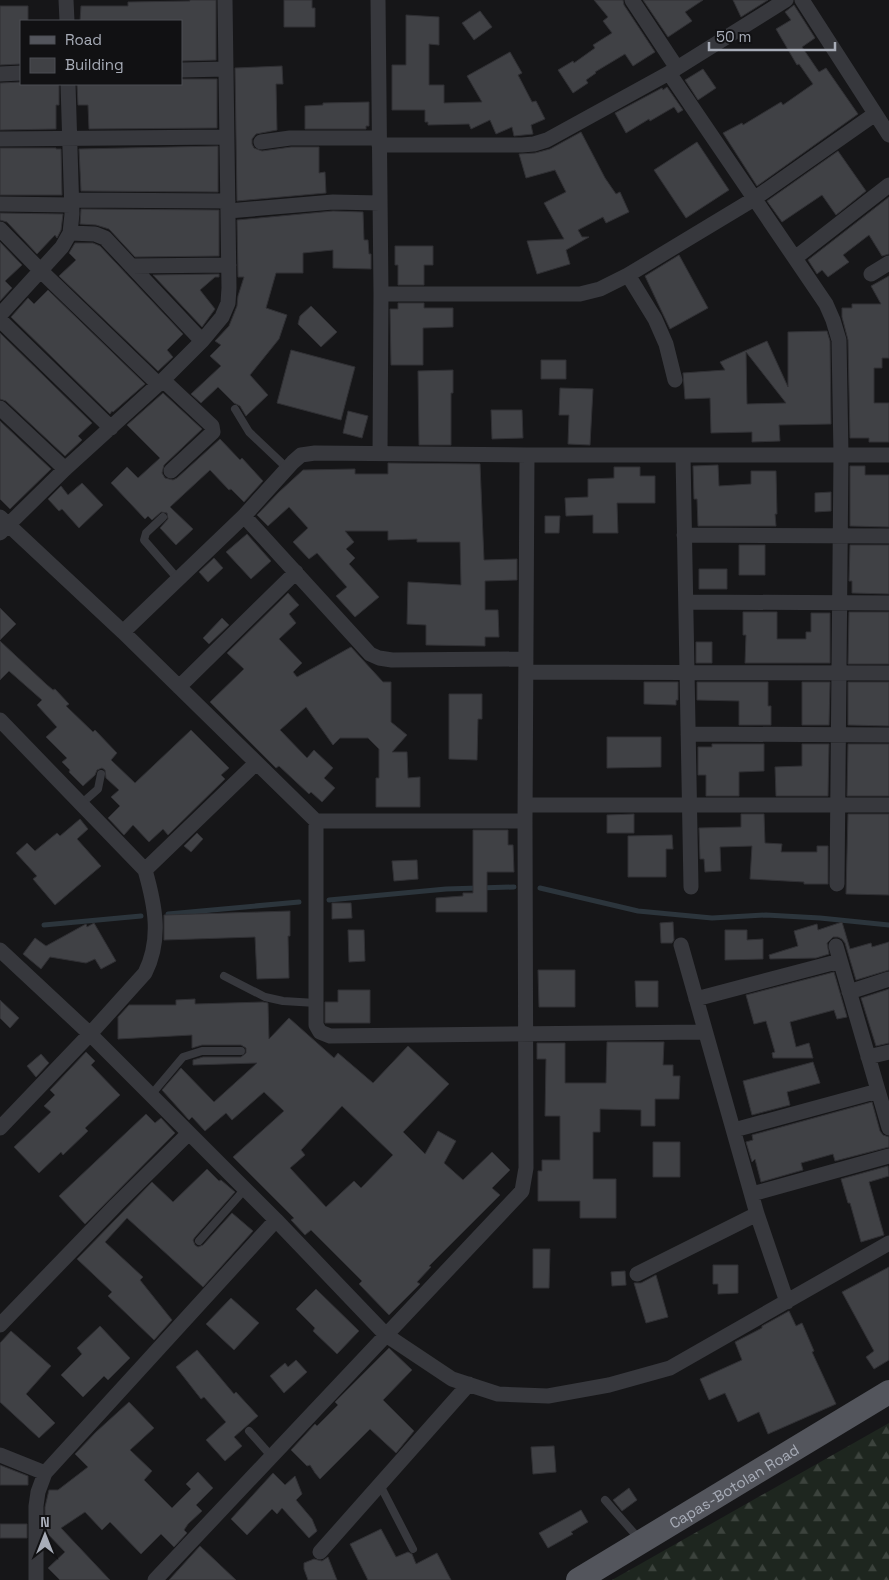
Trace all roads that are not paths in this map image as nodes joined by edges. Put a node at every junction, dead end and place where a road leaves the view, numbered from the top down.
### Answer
1 (66, 0) edge
2 (225, 0) edge
3 (378, 0) edge
4 (632, 0) edge
5 (786, 0) edge
6 (802, 0) edge
7 (67, 20) edge
8 (182, 70) edge
9 (226, 70) junction
10 (673, 71) junction
11 (20, 73) edge
12 (0, 74) edge
13 (68, 85) edge
14 (875, 114) junction
15 (889, 135) edge
16 (227, 137) junction
17 (0, 138) edge
18 (70, 138) junction
19 (379, 141) junction
20 (261, 142) dead end
21 (889, 185) edge
22 (754, 199) junction
23 (72, 202) junction
24 (380, 203) junction
25 (0, 204) edge
26 (228, 206) junction
27 (0, 229) edge
28 (70, 233) junction
29 (795, 258) junction
30 (889, 263) edge
31 (229, 265) junction
32 (131, 266) junction
33 (41, 271) junction
34 (871, 274) dead end
35 (628, 275) junction
36 (381, 294) junction
37 (0, 315) edge
38 (0, 320) edge
39 (202, 341) junction
40 (675, 380) dead end
41 (160, 382) junction
42 (0, 408) edge
43 (235, 409) dead end
44 (111, 428) junction
45 (380, 454) junction
46 (841, 455) junction
47 (889, 455) edge
48 (528, 456) junction
49 (683, 456) junction
50 (287, 468) junction
51 (65, 469) junction
52 (171, 471) dead end
53 (244, 516) junction
54 (163, 517) dead end
55 (3, 525) edge
56 (684, 535) junction
57 (840, 536) junction
58 (889, 536) edge
59 (296, 572) junction
60 (178, 579) junction
61 (686, 602) junction
62 (840, 602) junction
63 (889, 603) edge
64 (123, 632) junction
65 (526, 666) junction
66 (687, 672) junction
67 (839, 672) junction
68 (889, 673) edge
69 (179, 687) junction
70 (0, 720) edge
71 (688, 734) junction
72 (838, 735) junction
73 (889, 735) edge
74 (256, 763) junction
75 (101, 774) dead end
76 (81, 804) junction
77 (525, 805) junction
78 (690, 805) junction
79 (838, 805) junction
80 (889, 805) edge
81 (316, 821) junction
82 (525, 821) junction
83 (145, 870) junction
84 (837, 884) dead end
85 (691, 887) dead end
86 (681, 945) dead end
87 (836, 946) dead end
88 (0, 950) edge
89 (840, 961) junction
90 (224, 976) dead end
91 (889, 979) edge
92 (849, 992) junction
93 (696, 999) junction
94 (316, 1003) junction
95 (705, 1032) junction
96 (525, 1033) junction
97 (90, 1034) junction
98 (241, 1051) dead end
99 (889, 1052) edge
100 (868, 1058) junction
101 (878, 1091) junction
102 (151, 1095) junction
103 (888, 1125) edge
104 (0, 1128) edge
105 (734, 1130) junction
106 (189, 1133) junction
107 (889, 1156) edge
108 (245, 1189) junction
109 (752, 1194) junction
110 (758, 1214) junction
111 (276, 1220) junction
112 (198, 1241) dead end
113 (889, 1243) edge
114 (637, 1274) dead end
115 (787, 1302) junction
116 (0, 1325) edge
117 (386, 1335) junction
118 (469, 1384) junction
119 (889, 1392) edge
120 (249, 1431) dead end
121 (0, 1455) edge
122 (272, 1457) junction
123 (45, 1473) junction
124 (380, 1484) junction
125 (605, 1500) dead end
126 (641, 1542) junction
127 (413, 1549) dead end
128 (320, 1552) dead end
129 (36, 1580) edge
130 (155, 1580) edge
131 (578, 1580) edge

1 - 7 street
2 - 9 street
3 - 19 street
4 - 10 street
5 - 10 street
6 - 14 street
8 - 9 street
9 - 16 street
10 - 19 street
10 - 22 street
11 - 12 street
13 - 18 street
14 - 15 street
14 - 22 street
16 - 18 street
16 - 26 street
17 - 18 street
18 - 23 street
19 - 20 street
19 - 24 street
21 - 29 street
22 - 29 street
22 - 35 street
23 - 25 street
23 - 26 street
23 - 28 street
24 - 26 street
24 - 36 street
26 - 31 street
27 - 33 street
28 - 32 street
28 - 33 street
29 - 46 street
30 - 34 street
31 - 32 street
31 - 39 street
32 - 39 street
33 - 37 street
33 - 41 street
35 - 36 street
35 - 40 street
36 - 45 street
38 - 44 street
39 - 41 street
41 - 44 street
41 - 52 street
42 - 51 street
43 - 50 lane
44 - 51 street
45 - 48 street
45 - 50 street
46 - 47 street
46 - 49 street
46 - 57 street
48 - 49 street
48 - 65 street
49 - 56 street
50 - 53 street
51 - 55 street
53 - 59 street
53 - 60 street
54 - 60 lane
55 - 64 street
56 - 57 street
56 - 61 street
57 - 58 street
57 - 62 street
59 - 65 street
59 - 69 street
60 - 64 street
61 - 62 street
61 - 66 street
62 - 63 street
62 - 67 street
64 - 69 street
65 - 66 street
65 - 77 street
66 - 67 street
66 - 71 street
67 - 68 street
67 - 72 street
69 - 74 street
70 - 76 street
71 - 72 street
71 - 78 street
72 - 73 street
72 - 79 street
74 - 81 street
74 - 83 street
75 - 76 lane
76 - 83 street
77 - 78 street
77 - 82 street
78 - 79 street
78 - 85 street
79 - 80 street
79 - 84 street
81 - 82 street
81 - 94 street
82 - 96 street
83 - 97 street
86 - 93 street
87 - 89 street
88 - 97 street
89 - 92 street
89 - 93 street
90 - 94 lane
91 - 92 street
92 - 100 street
93 - 95 street
94 - 96 street
95 - 96 street
95 - 105 street
96 - 117 street
97 - 102 street
97 - 104 street
98 - 102 lane
99 - 100 street
100 - 101 street
101 - 103 street
101 - 105 street
102 - 106 street
105 - 109 street
106 - 108 street
106 - 116 street
107 - 109 street
108 - 111 street
108 - 112 lane
109 - 110 street
110 - 114 street
110 - 115 street
111 - 117 street
111 - 123 street
113 - 115 street
115 - 118 street
117 - 118 street
117 - 122 street
118 - 124 street
119 - 126 main road, Capas-Botolan Road
120 - 122 lane
121 - 123 street
122 - 130 street
123 - 129 street
124 - 127 lane
124 - 128 street
125 - 126 lane
126 - 131 main road, Capas-Botolan Road

